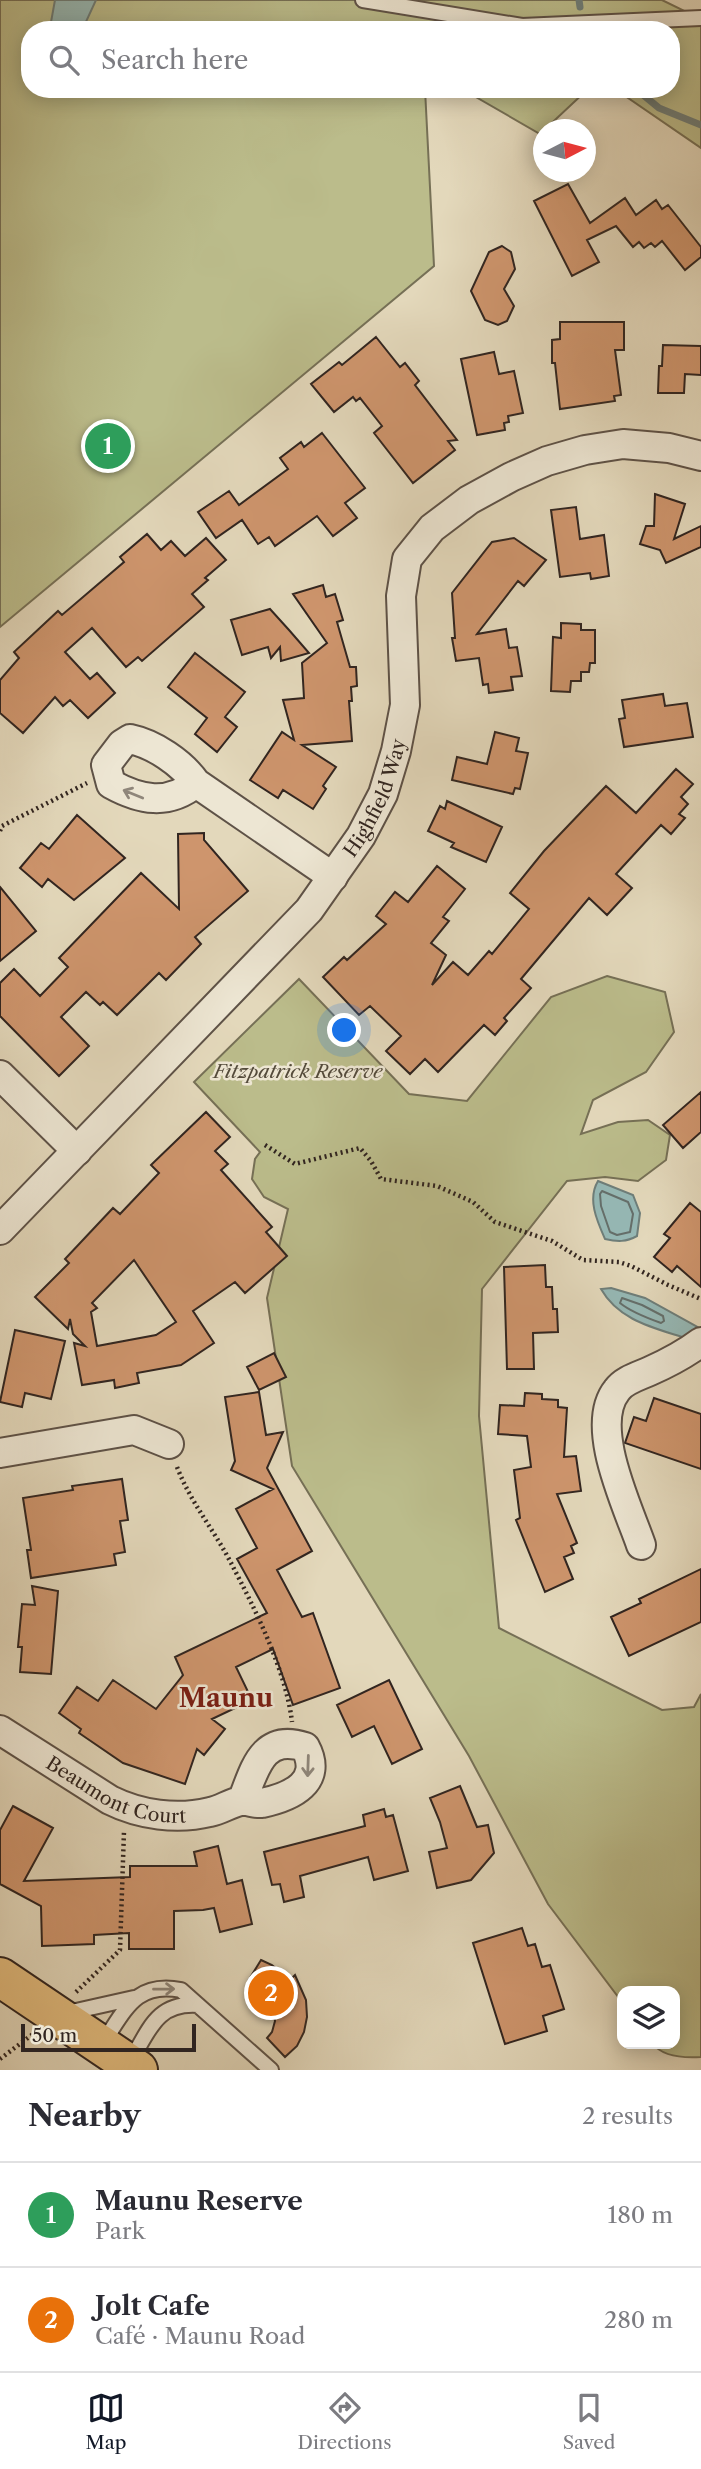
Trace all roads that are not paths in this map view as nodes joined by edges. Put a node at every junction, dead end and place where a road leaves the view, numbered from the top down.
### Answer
1 (363, 0) edge
2 (701, 18) edge
3 (491, 21) edge
4 (634, 21) edge
5 (701, 456) edge
6 (196, 783) junction
7 (333, 877) junction
8 (0, 1075) edge
9 (77, 1151) junction
10 (0, 1230) edge
11 (695, 1347) edge
12 (169, 1444) road end
13 (0, 1453) edge
14 (641, 1545) dead end
15 (0, 1730) edge
16 (242, 1801) junction
17 (0, 1976) edge
18 (134, 1998) junction
19 (198, 2005) junction
20 (59, 2015) junction
21 (122, 2059) edge
22 (271, 2070) edge

1 - 3 lane
2 - 4 lane
5 - 7 street, Highfield Way
6 -> 6 street
6 - 7 street
7 - 9 street, Highfield Way
8 - 9 street
9 - 10 street, Highfield Way
11 - 14 street
12 - 13 street
15 - 16 street, Beaumont Court
16 -> 16 street, Beaumont Court
17 - 20 main road
18 -> 19 lane
18 - 20 lane
18 - 21 lane
19 - 21 lane
19 - 22 lane
20 - 21 main road

